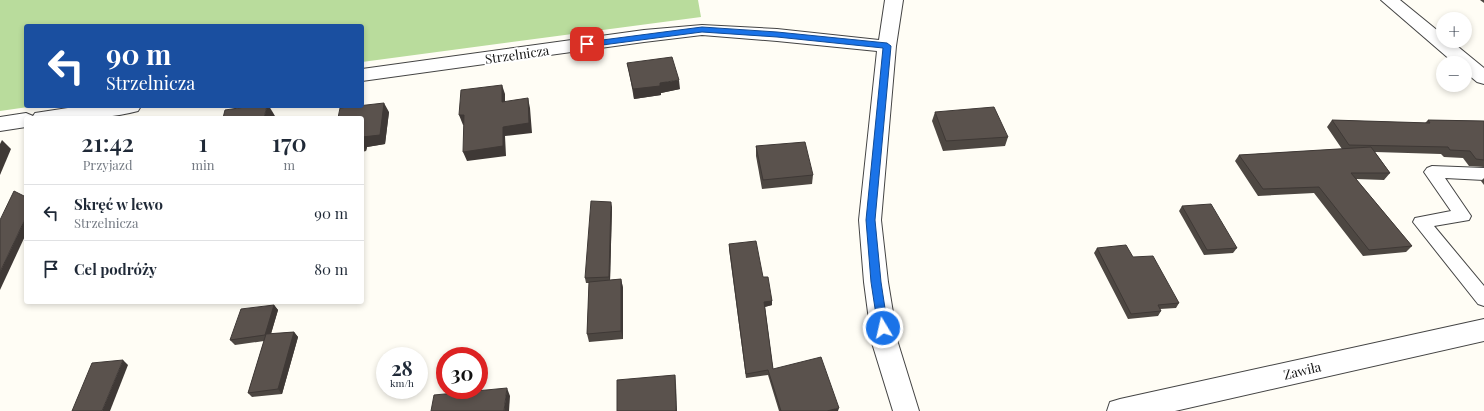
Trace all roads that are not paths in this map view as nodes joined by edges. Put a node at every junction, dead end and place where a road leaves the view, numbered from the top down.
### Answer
1 (894, 0) edge
2 (1390, 0) edge
3 (887, 46) junction
4 (364, 75) edge
5 (1484, 78) edge
6 (116, 108) edge
7 (57, 116) edge
8 (24, 120) edge
9 (0, 124) edge
10 (1484, 174) edge
11 (1484, 298) edge
12 (1484, 330) edge
13 (906, 411) edge
14 (1120, 411) edge

1 - 3 street
2 - 5 street
3 - 4 street, Strzelnicza
3 - 13 street
6 - 7 street
8 - 9 street
10 - 11 lane
12 - 14 street, Zawiła

